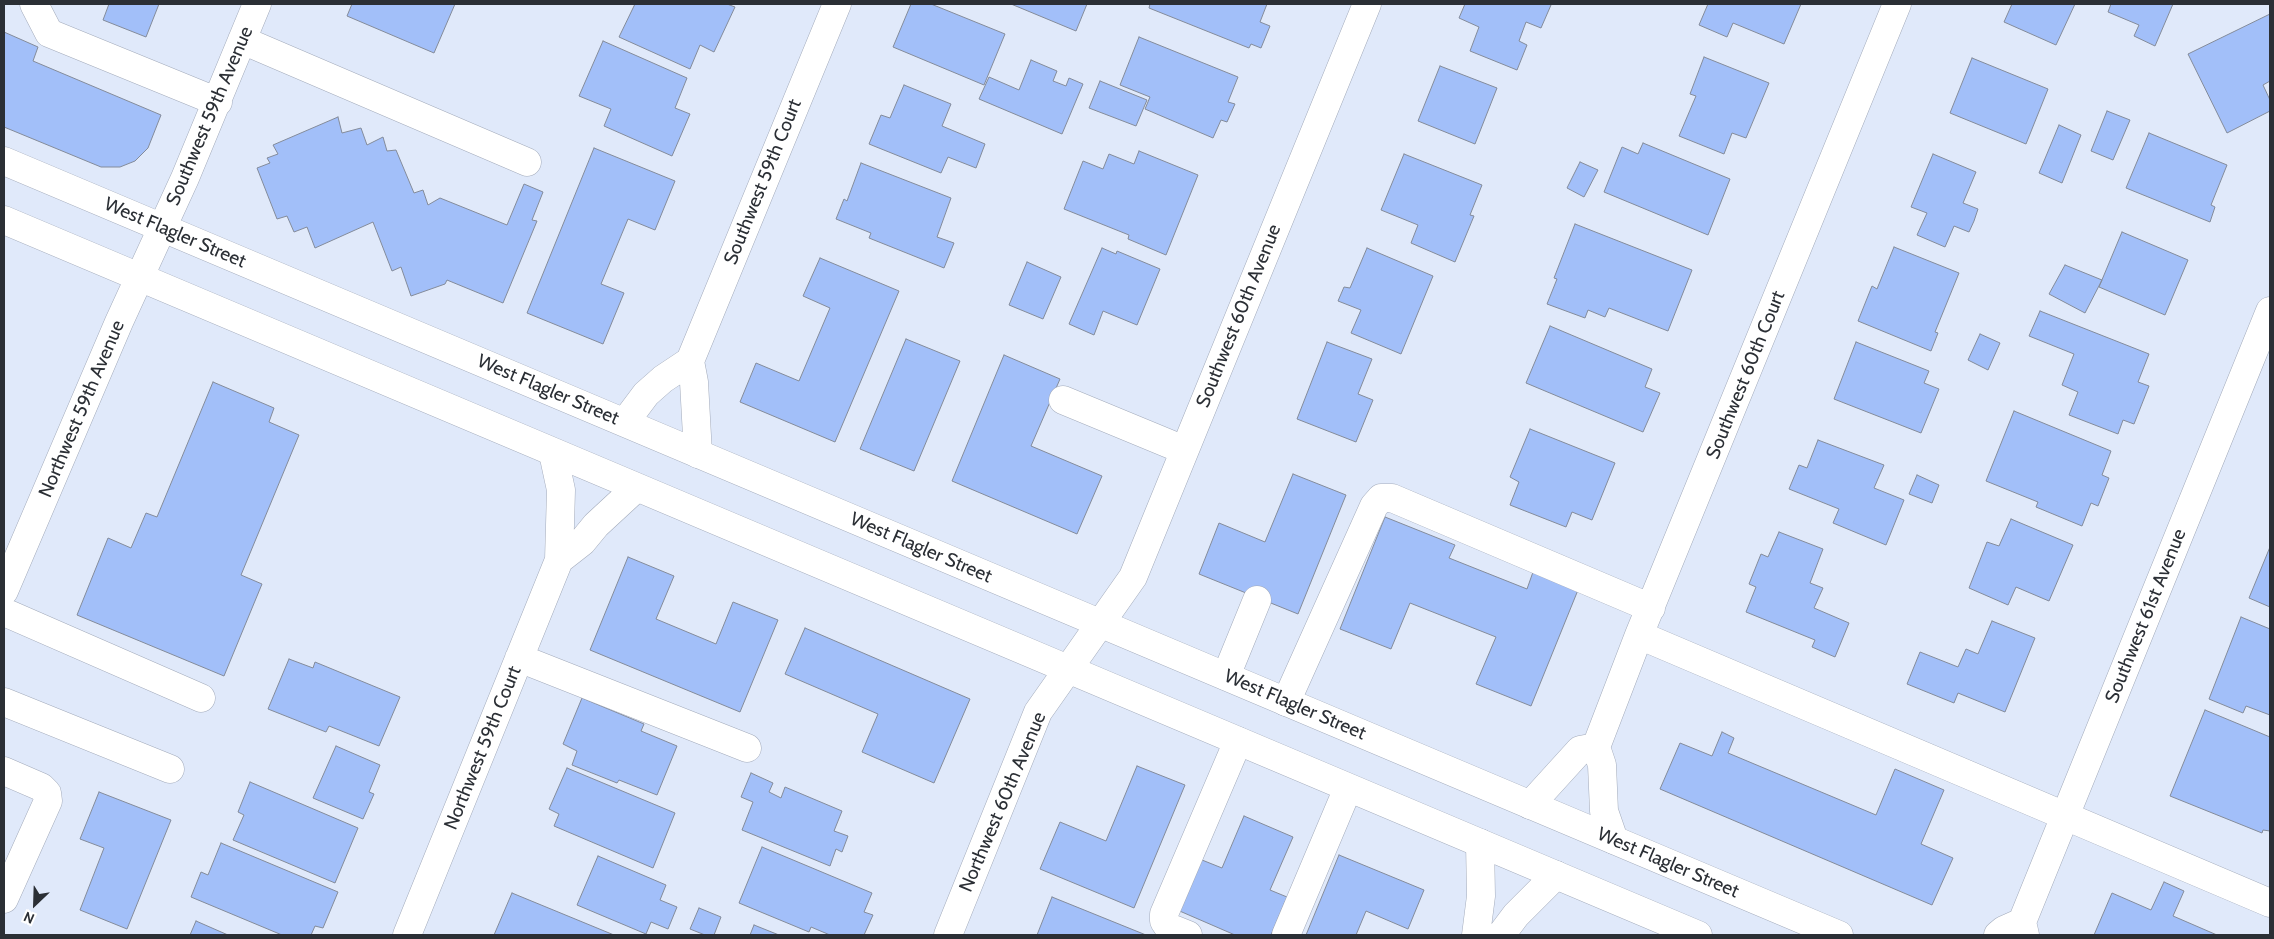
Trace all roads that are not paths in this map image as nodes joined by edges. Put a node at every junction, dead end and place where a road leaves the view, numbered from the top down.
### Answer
1 (34, 4) edge
2 (257, 4) edge
3 (837, 4) edge
4 (1367, 4) edge
5 (1898, 4) edge
6 (242, 40) junction
7 (218, 102) junction
8 (4, 161) edge
9 (527, 162) dead end
10 (4, 220) edge
11 (163, 228) junction
12 (140, 277) junction
13 (2270, 311) edge
14 (690, 361) junction
15 (1063, 400) dead end
16 (625, 422) junction
17 (1184, 450) junction
18 (553, 453) junction
19 (698, 454) junction
20 (636, 488) junction
21 (559, 560) junction
22 (4, 591) edge
23 (1257, 600) dead end
24 (1651, 608) junction
25 (4, 612) edge
26 (1102, 624) junction
27 (1639, 635) junction
28 (520, 658) junction
29 (1069, 670) junction
30 (1226, 676) junction
31 (201, 698) dead end
32 (4, 702) edge
33 (1286, 702) junction
34 (1238, 741) junction
35 (1596, 747) junction
36 (747, 748) dead end
37 (170, 769) dead end
38 (4, 771) edge
39 (1348, 788) junction
40 (1530, 805) junction
41 (2065, 817) junction
42 (1614, 840) junction
43 (1480, 843) junction
44 (1556, 875) junction
45 (4, 899) edge
46 (2270, 903) edge
47 (2024, 929) edge
48 (407, 935) edge
49 (948, 935) edge
50 (1188, 935) edge
51 (1286, 935) edge
52 (1476, 935) edge
53 (1502, 935) edge
54 (1698, 935) edge
55 (1839, 935) edge
56 (1998, 935) edge

1 - 7 street
2 - 6 street, Southwest 59th Avenue
3 - 14 street, Southwest 59th Court
4 - 17 street, Southwest 60th Avenue
5 - 24 street, Southwest 60th Court
6 - 7 street, Southwest 59th Avenue
6 - 9 street
7 - 11 street, Southwest 59th Avenue
8 - 11 street, West Flagler Street
10 - 12 street
11 - 12 street, Northwest 59th Avenue
11 - 16 street, West Flagler Street
12 - 18 street
12 - 22 street, Northwest 59th Avenue
13 - 41 street, Southwest 61st Avenue
14 - 16 street
14 - 19 street
15 - 17 street
16 - 19 street, West Flagler Street
17 - 26 street, Southwest 60th Avenue
18 - 20 street
18 - 21 street, Northwest 59th Court
19 - 26 street, West Flagler Street
20 - 21 street
20 - 29 street
21 - 28 street, Northwest 59th Court
23 - 30 street
24 - 27 street, Southwest 60th Court
24 - 33 street
25 - 31 street
26 - 29 street, Northwest 60th Avenue
26 - 30 street, West Flagler Street
27 - 35 street, Southwest 60th Court
27 - 41 street
28 - 36 street
28 - 48 street, Northwest 59th Court
29 - 34 street
29 - 49 street, Northwest 60th Avenue
30 - 33 street, West Flagler Street
32 - 37 street
33 - 40 street, West Flagler Street
34 - 39 street
34 - 50 street
35 - 40 street
35 - 42 street
38 - 45 street
39 - 43 street
39 - 51 street
40 - 42 street, West Flagler Street
41 - 46 street
41 - 47 street, Southwest 61st Avenue
42 - 55 street, West Flagler Street
43 - 44 street
43 - 52 street
44 - 53 street
44 - 54 street
47 - 56 street, Southwest 61st Avenue

